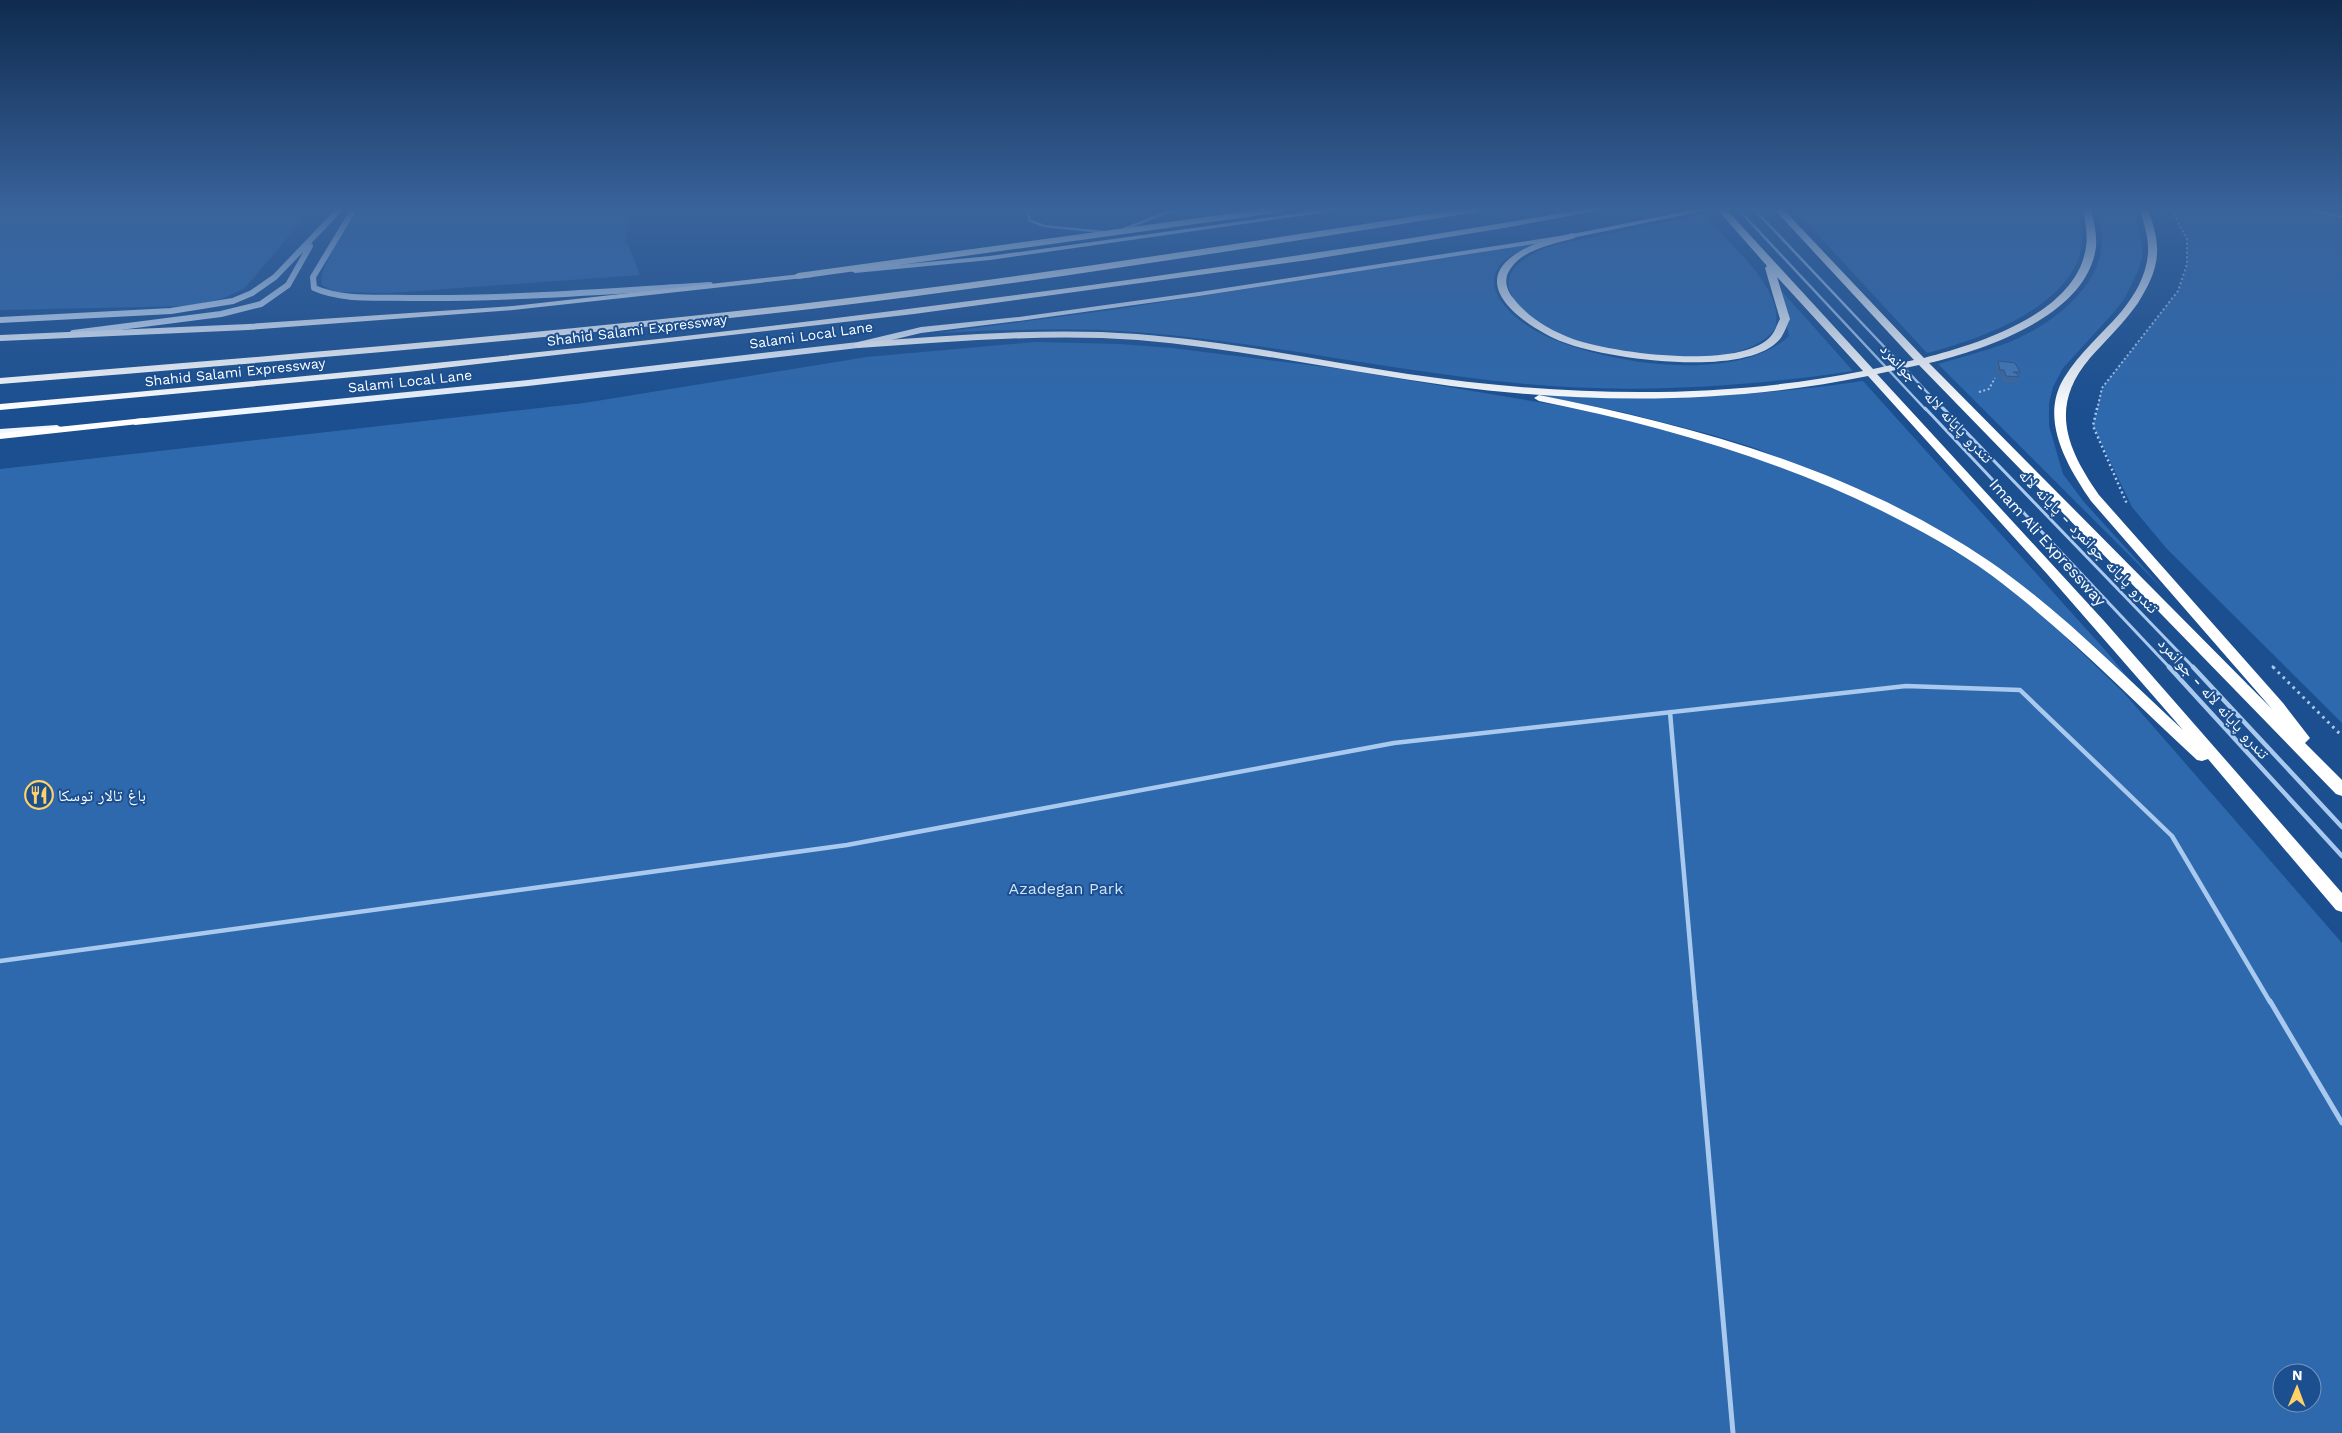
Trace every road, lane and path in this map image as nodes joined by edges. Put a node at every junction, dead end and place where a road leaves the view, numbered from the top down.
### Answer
1 (273, 276) edge
2 (293, 276) edge
3 (314, 276) edge
4 (798, 276) edge
5 (1035, 276) edge
6 (1173, 276) edge
7 (1316, 276) edge
8 (1502, 276) edge
9 (1772, 276) edge
10 (1779, 276) edge
11 (1800, 276) edge
12 (1817, 276) edge
13 (1841, 276) edge
14 (2081, 276) edge
15 (2147, 276) edge
16 (2183, 276) edge
17 (734, 284) junction
18 (0, 320) edge
19 (59, 334) junction
20 (0, 338) edge
21 (858, 345) junction
22 (1995, 378) dead end
23 (0, 381) edge
24 (1498, 388) junction
25 (1971, 392) dead end
26 (1910, 393) joint
27 (0, 407) edge
28 (144, 421) junction
29 (0, 432) edge
30 (0, 436) edge
31 (2130, 510) dead end
32 (2268, 662) dead end
33 (1670, 712) junction
34 (2342, 736) edge
35 (2342, 789) edge
36 (2249, 800) junction
37 (2342, 827) edge
38 (2342, 856) edge
39 (2342, 904) edge
40 (0, 961) edge
41 (2342, 1123) edge
42 (1733, 1433) edge

1 - 18 main road
2 - 19 main road
3 - 17 main road
4 - 17 main road
5 - 23 highway, Shahid Salami Expressway
6 - 27 highway, Shahid Salami Expressway
7 - 21 main road, Salami Local Lane
8 - 9 highway
10 - 36 highway, Imam Ali Expressway
11 - 26 lane, تندرو پایانه لاله - جوانمرد
12 - 37 lane, تندرو پایانه جوانمرد - پایانه لاله
13 - 35 highway, Imam Ali Expressway
14 - 24 highway
15 - 35 highway
16 - 31 path
17 - 19 main road
19 - 20 main road
21 - 24 highway
21 - 28 main road, Salami Local Lane
22 - 25 path
24 - 36 highway
26 - 38 lane, تندرو پایانه لاله - جوانمرد
28 - 29 main road, Salami Local Lane
28 - 30 highway
32 - 34 path
33 - 40 lane
33 - 41 lane
33 - 42 lane
36 - 39 highway, Imam Ali Expressway

